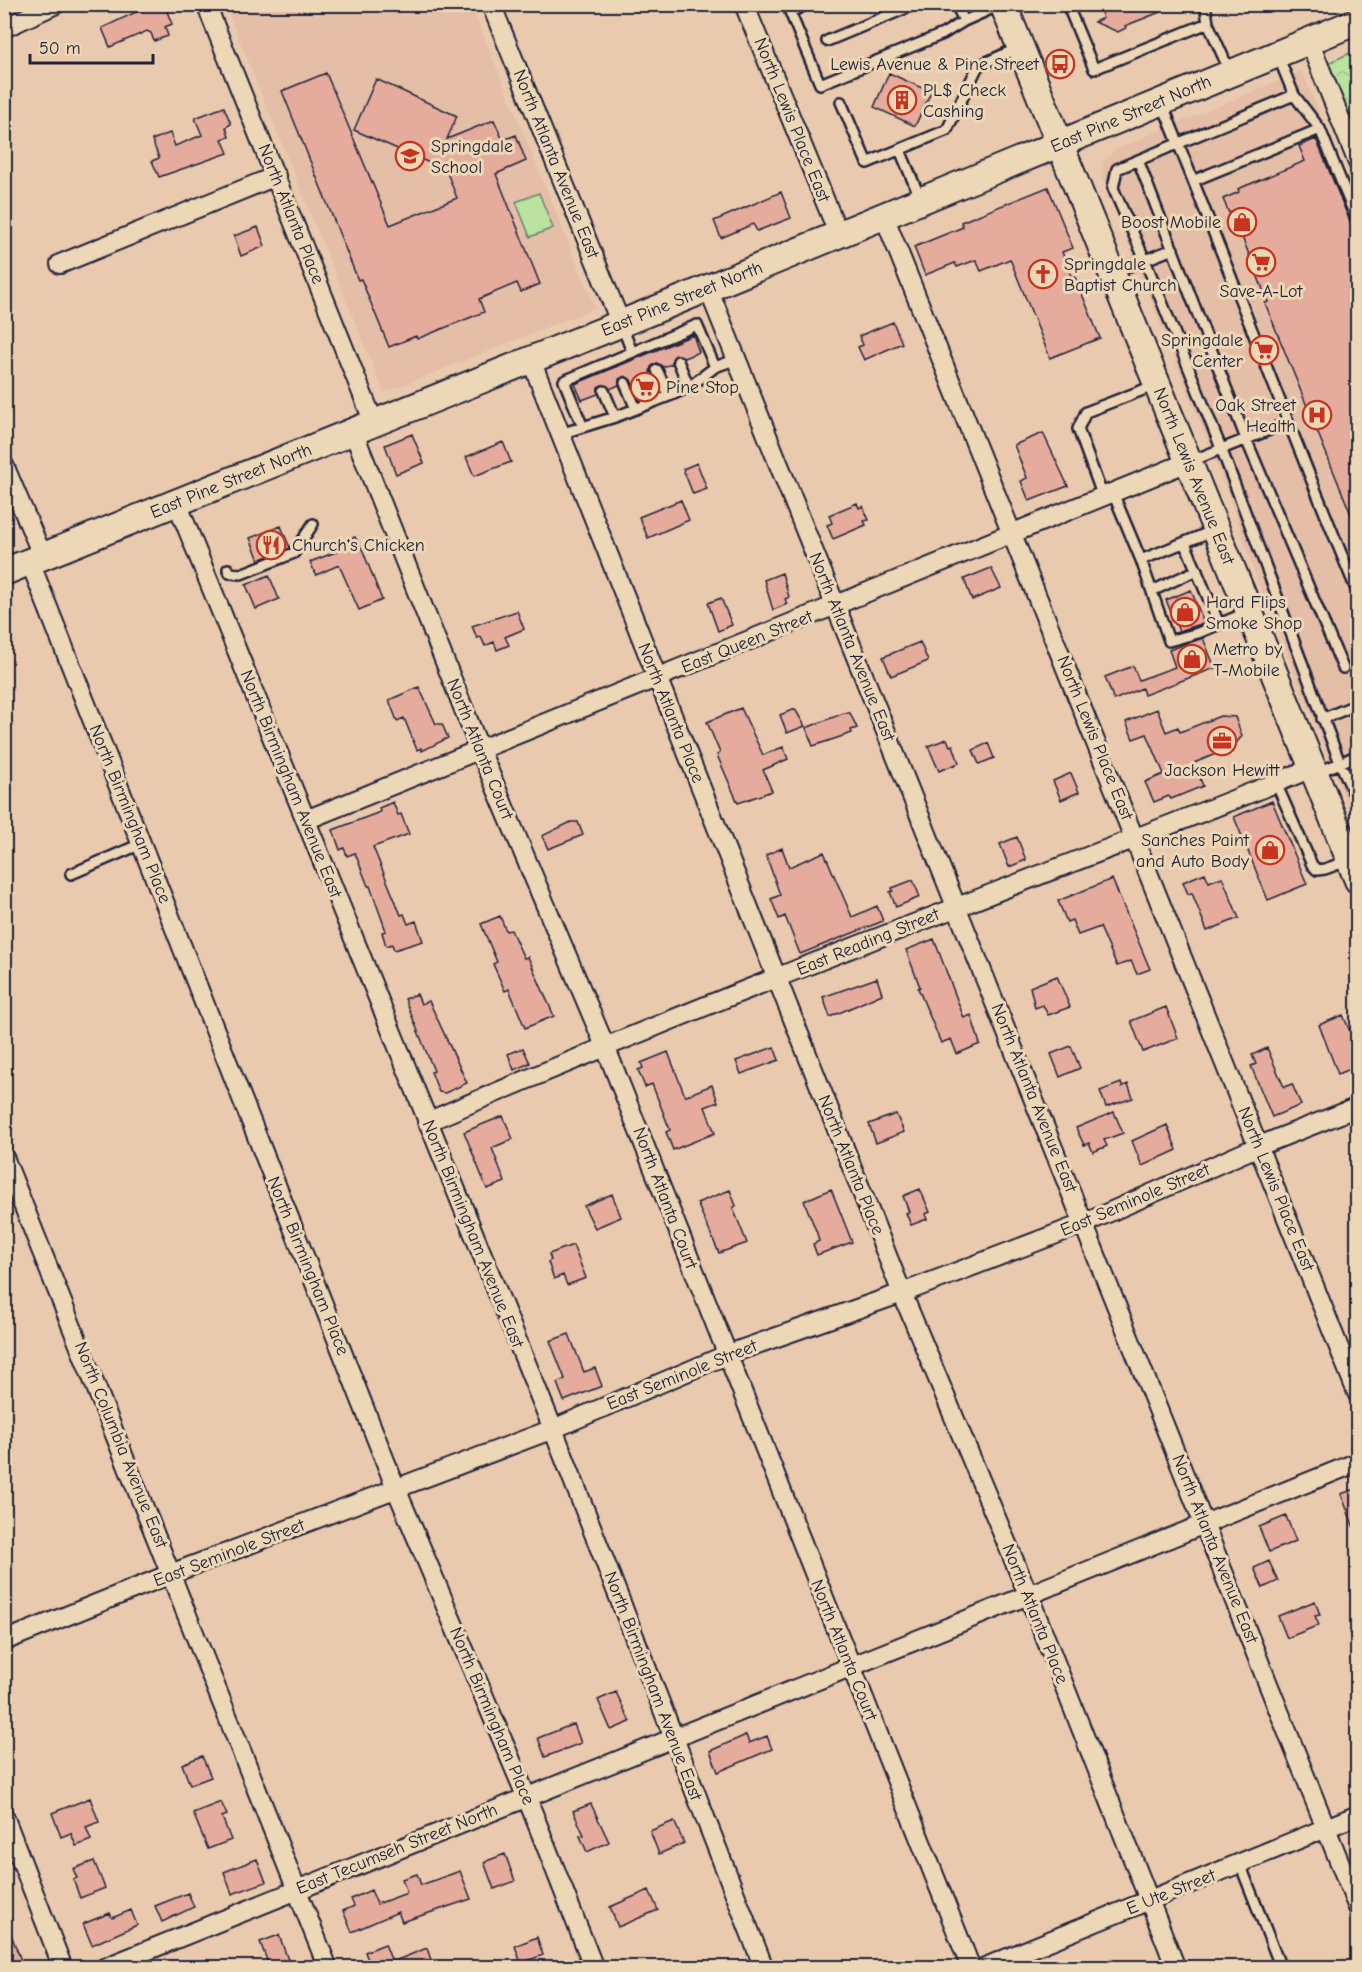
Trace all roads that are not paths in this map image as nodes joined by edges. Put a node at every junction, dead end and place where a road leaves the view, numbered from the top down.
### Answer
1 (56, 4) edge
2 (206, 4) edge
3 (490, 4) edge
4 (744, 4) edge
5 (808, 4) edge
6 (916, 4) edge
7 (956, 4) edge
8 (1003, 4) edge
9 (1068, 4) edge
10 (1205, 4) edge
11 (964, 21) junction
12 (1358, 21) edge
13 (1208, 23) junction
14 (4, 28) edge
15 (827, 40) dead end
16 (1309, 40) junction
17 (1020, 47) junction
18 (1277, 54) junction
19 (1231, 73) junction
20 (1294, 95) junction
21 (841, 102) dead end
22 (1161, 102) junction
23 (1320, 129) junction
24 (1060, 144) junction
25 (1179, 145) junction
26 (900, 150) junction
27 (1138, 160) junction
28 (1358, 163) edge
29 (276, 176) junction
30 (1195, 180) junction
31 (921, 201) junction
32 (884, 216) junction
33 (1358, 223) edge
34 (839, 235) junction
35 (1173, 249) junction
36 (1145, 260) junction
37 (60, 264) dead end
38 (1112, 273) junction
39 (708, 288) junction
40 (621, 324) junction
41 (632, 352) junction
42 (737, 359) junction
43 (531, 360) junction
44 (678, 361) dead end
45 (715, 367) junction
46 (657, 370) dead end
47 (625, 383) dead end
48 (1157, 385) junction
49 (689, 387) junction
50 (604, 391) dead end
51 (669, 396) junction
52 (636, 409) junction
53 (615, 417) junction
54 (1287, 423) junction
55 (582, 425) junction
56 (363, 427) junction
57 (560, 434) junction
58 (1246, 439) junction
59 (1221, 448) junction
60 (1188, 462) junction
61 (4, 465) edge
62 (1108, 495) junction
63 (177, 503) junction
64 (313, 524) dead end
65 (1215, 530) junction
66 (1012, 534) junction
67 (1185, 543) junction
68 (36, 560) junction
69 (1141, 560) junction
70 (228, 569) dead end
71 (1197, 570) junction
72 (4, 572) edge
73 (1152, 591) junction
74 (1358, 594) edge
75 (836, 606) junction
76 (1249, 612) junction
77 (1220, 624) junction
78 (1343, 668) dead end
79 (657, 678) junction
80 (1358, 704) edge
81 (1322, 719) junction
82 (480, 750) junction
83 (1358, 755) edge
84 (1340, 763) junction
85 (1313, 771) junction
86 (1276, 783) junction
87 (1358, 803) edge
88 (306, 820) junction
89 (1136, 840) junction
90 (141, 844) junction
91 (1353, 861) edge
92 (71, 874) dead end
93 (956, 907) junction
94 (776, 978) junction
95 (605, 1046) junction
96 (1358, 1107) edge
97 (427, 1122) junction
98 (1259, 1146) junction
99 (4, 1157) edge
100 (1085, 1223) junction
101 (902, 1293) junction
102 (726, 1355) junction
103 (1358, 1395) edge
104 (553, 1429) junction
105 (1358, 1462) edge
106 (397, 1491) junction
107 (1204, 1523) junction
108 (173, 1573) junction
109 (1028, 1594) junction
110 (4, 1641) edge
111 (850, 1665) junction
112 (672, 1737) junction
113 (526, 1798) junction
114 (1358, 1815) edge
115 (4, 1816) edge
116 (1325, 1828) junction
117 (1240, 1864) junction
118 (297, 1889) junction
119 (1150, 1900) junction
120 (1358, 1908) edge
121 (63, 1968) edge
122 (104, 1968) edge
123 (328, 1968) edge
124 (594, 1968) edge
125 (764, 1968) edge
126 (970, 1968) edge
127 (983, 1968) edge
128 (1176, 1968) edge
129 (1281, 1968) edge

1 - 14 street
2 - 29 street, North Atlanta Place
3 - 40 street, North Atlanta Avenue East
4 - 34 street, North Lewis Place East
5 - 11 lane
6 - 15 lane
7 - 11 lane
8 - 11 lane
8 - 17 main road, North Lewis Avenue East
9 - 13 lane
10 - 13 lane
12 - 16 main road, East Pine Street North
13 - 19 lane
16 - 18 main road, East Pine Street North
16 - 28 street
17 - 24 main road, North Lewis Avenue East
17 - 26 lane
18 - 19 main road, East Pine Street North
18 - 20 lane
19 - 22 main road, East Pine Street North
20 - 23 lane
20 - 25 lane
21 - 26 lane
22 - 24 main road, East Pine Street North
22 - 25 lane
23 - 30 lane
23 - 33 lane
24 - 31 main road, East Pine Street North
24 - 38 main road, North Lewis Avenue East
25 - 27 lane
25 - 30 lane
26 - 31 lane
27 - 35 lane
27 - 36 lane
29 - 37 street
29 - 56 street, North Atlanta Place
30 - 54 lane
31 - 32 main road, East Pine Street North
32 - 34 main road, East Pine Street North
32 - 66 street, North Lewis Place East
34 - 39 main road, East Pine Street North
35 - 36 lane
35 - 58 lane
36 - 38 lane
36 - 59 lane
38 - 48 main road, North Lewis Avenue East
39 - 40 main road, East Pine Street North
39 - 42 street, North Atlanta Avenue East
40 - 41 lane
40 - 43 main road, East Pine Street North
41 - 45 lane
41 - 55 lane
42 - 45 lane
42 - 75 street, North Atlanta Avenue East
43 - 56 main road, East Pine Street North
43 - 57 street, North Atlanta Place
44 - 49 lane
45 - 49 lane
46 - 51 lane
47 - 52 lane
48 - 60 main road, North Lewis Avenue East
48 - 62 lane
49 - 51 lane
50 - 53 lane
51 - 52 lane
52 - 53 lane
53 - 55 lane
54 - 58 lane
54 - 74 lane
55 - 57 lane
56 - 63 main road, East Pine Street North
56 - 82 street, North Atlanta Court
57 - 79 street, North Atlanta Place
58 - 59 lane
58 - 78 lane
59 - 60 lane
59 - 81 lane
60 - 62 street, East Queen Street
60 - 65 main road, North Lewis Avenue East
61 - 68 street, North Birmingham Place
62 - 66 street, East Queen Street
62 - 69 lane
63 - 68 main road, East Pine Street North
63 - 88 street, North Birmingham Avenue East
64 - 70 lane
65 - 67 lane
65 - 76 main road, North Lewis Avenue East
66 - 75 street, East Queen Street
66 - 89 street, North Lewis Place East
67 - 69 lane
67 - 71 lane
68 - 72 main road, East Pine Street North
68 - 90 street, North Birmingham Place
69 - 73 lane
71 - 73 lane
71 - 77 lane
73 - 77 lane
75 - 79 street, East Queen Street
75 - 93 street, North Atlanta Avenue East
76 - 77 lane
76 - 85 main road, North Lewis Avenue East
79 - 82 street, East Queen Street
79 - 94 street, North Atlanta Place
80 - 81 lane
81 - 84 lane
82 - 88 street, East Queen Street
82 - 95 street, North Atlanta Court
83 - 84 lane
84 - 85 lane
84 - 87 lane
85 - 86 street, East Reading Street
85 - 91 main road, North Lewis Avenue East
86 - 89 street, East Reading Street
86 - 91 lane
88 - 97 street, North Birmingham Avenue East
89 - 93 street, East Reading Street
89 - 98 street, North Lewis Place East
90 - 92 lane
90 - 106 street, North Birmingham Place
93 - 94 street, East Reading Street
93 - 100 street, North Atlanta Avenue East
94 - 95 street, East Reading Street
94 - 101 street, North Atlanta Place
95 - 97 street, East Reading Street
95 - 102 street, North Atlanta Court
96 - 98 street, East Seminole Street
97 - 104 street, North Birmingham Avenue East
98 - 100 street, East Seminole Street
98 - 103 street, North Lewis Place East
99 - 108 street, North Columbia Avenue East
100 - 101 street, East Seminole Street
100 - 107 street, North Atlanta Avenue East
101 - 102 street, East Seminole Street
101 - 109 street, North Atlanta Place
102 - 104 street, East Seminole Street
102 - 111 street, North Atlanta Court
104 - 106 street, East Seminole Street
104 - 112 street, North Birmingham Avenue East
105 - 107 street, East Tecumseh Street North
106 - 108 street, East Seminole Street
106 - 113 street, North Birmingham Place
107 - 109 street, East Tecumseh Street North
107 - 116 street, North Atlanta Avenue East
108 - 110 street, East Seminole Street
108 - 118 street, North Columbia Avenue East
109 - 111 street, East Tecumseh Street North
109 - 119 street, North Atlanta Place
111 - 112 street, East Tecumseh Street North
111 - 126 street, North Atlanta Court
112 - 113 street, East Tecumseh Street North
112 - 125 street, North Birmingham Avenue East
113 - 118 street, East Tecumseh Street North
113 - 124 street, North Birmingham Place
114 - 116 street, E Ute Street
115 - 121 street
116 - 117 street, E Ute Street
116 - 120 street, North Atlanta Avenue East
117 - 119 street, E Ute Street
117 - 129 lane
118 - 122 street, East Tecumseh Street North
118 - 123 street, North Columbia Avenue East
119 - 127 street, E Ute Street
119 - 128 street, North Atlanta Place

